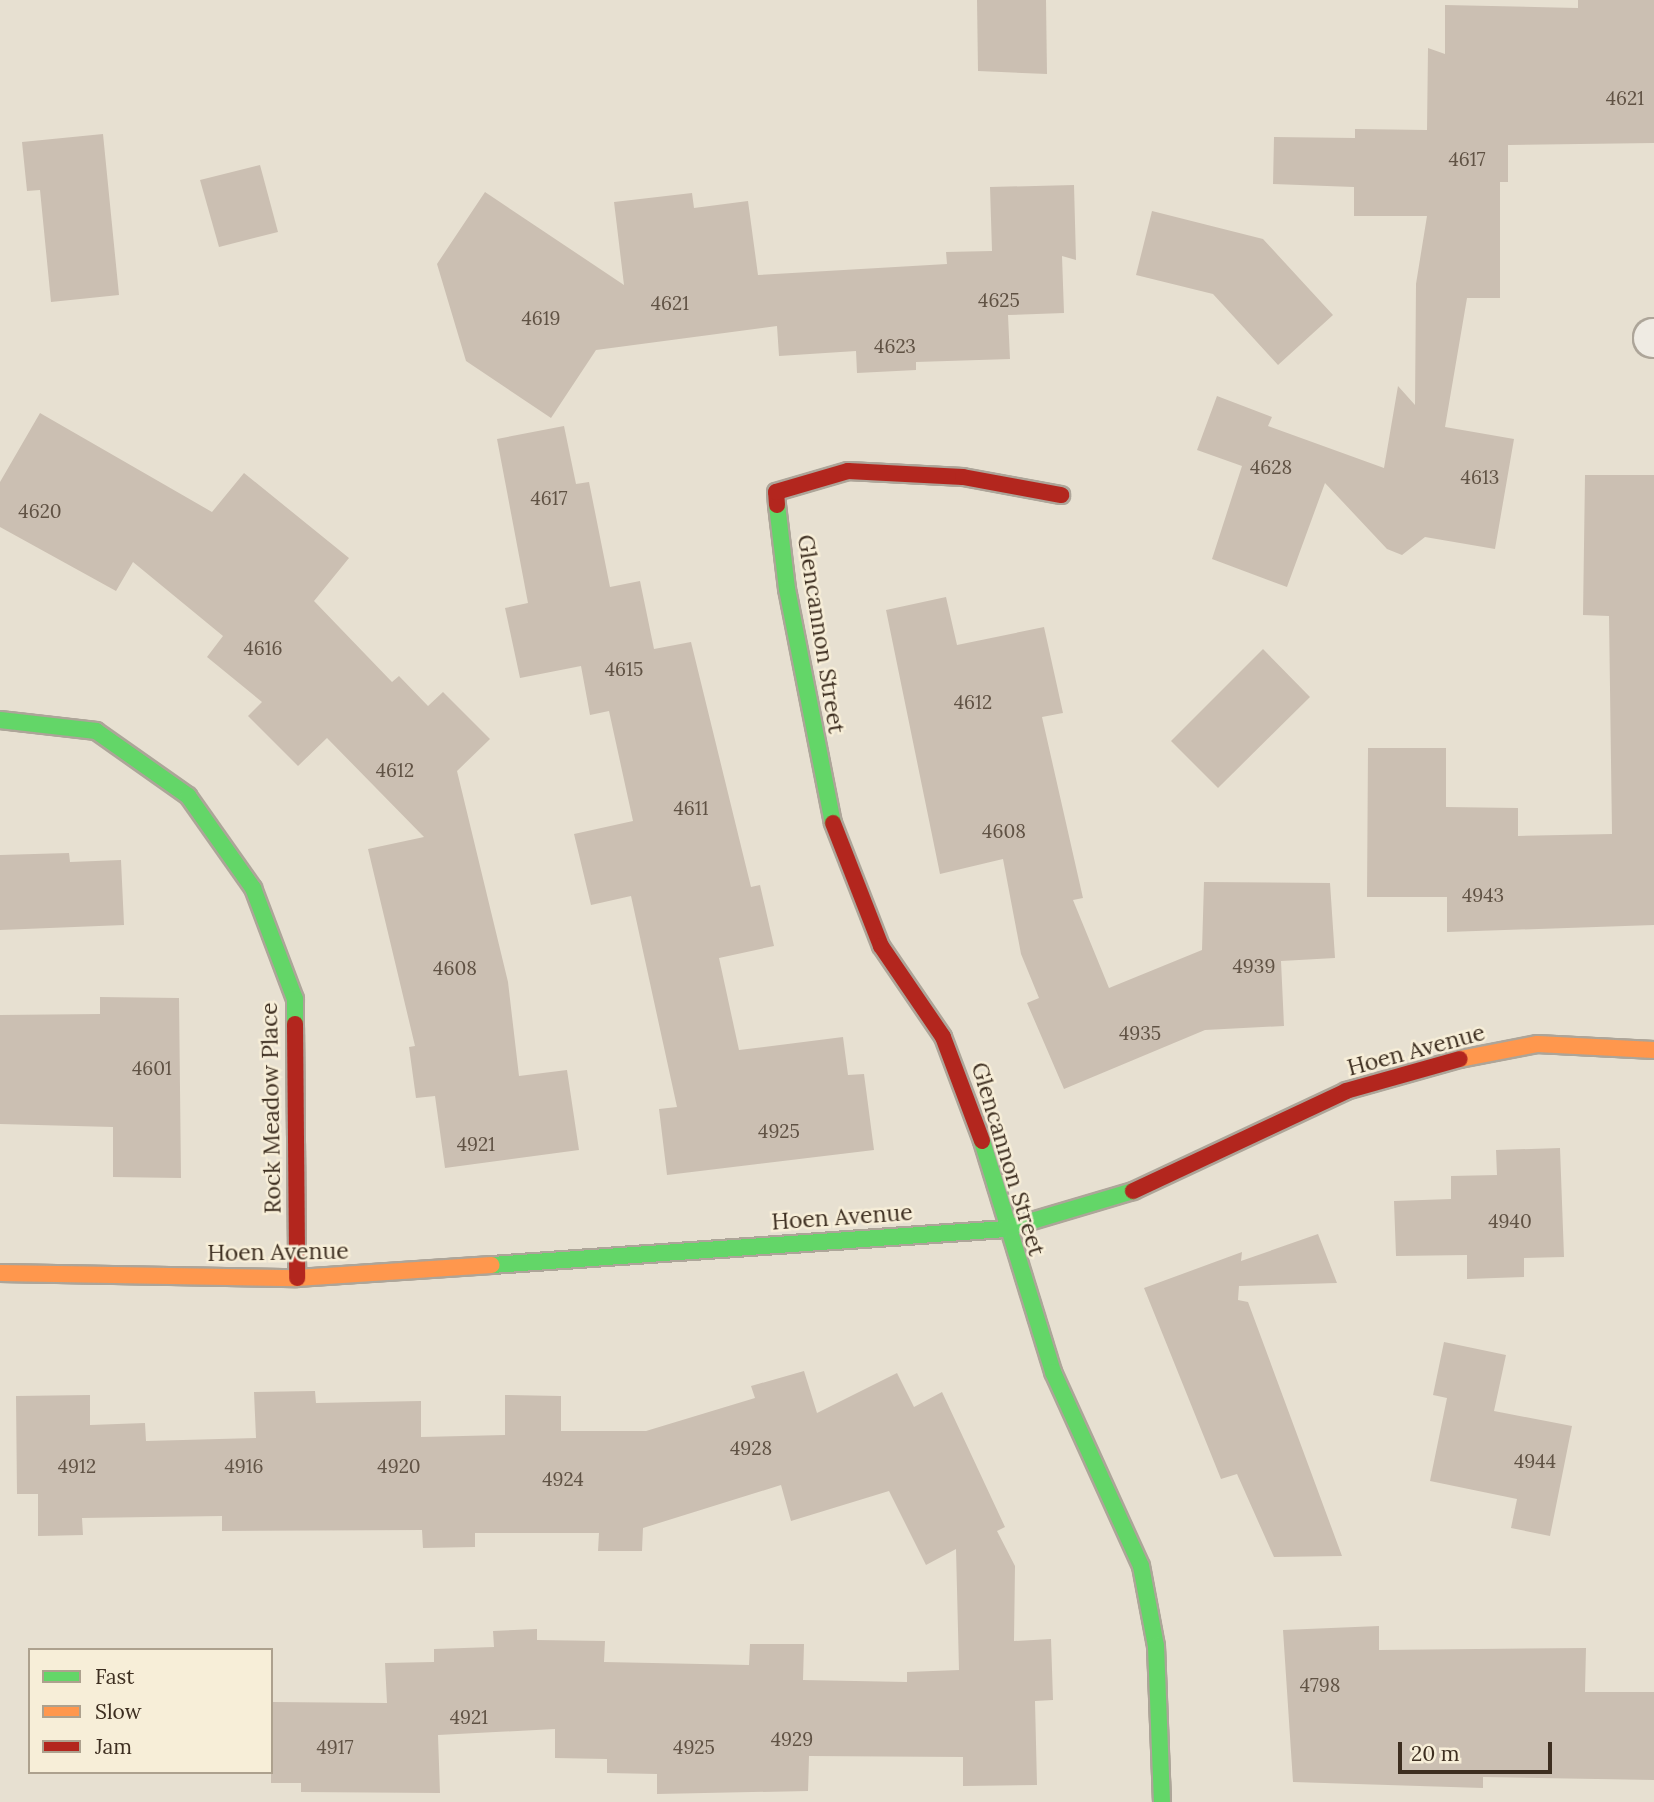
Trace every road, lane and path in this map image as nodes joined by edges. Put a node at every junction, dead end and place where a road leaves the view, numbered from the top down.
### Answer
1 (1061, 495) dead end
2 (0, 720) edge
3 (1654, 1050) edge
4 (1005, 1229) junction
5 (0, 1273) edge
6 (297, 1278) junction
7 (1162, 1802) edge

1 - 4 street, Glencannon Street
2 - 6 street, Rock Meadow Place
3 - 4 street, Hoen Avenue
4 - 6 street, Hoen Avenue
4 - 7 street, Glencannon Street
5 - 6 street, Hoen Avenue

